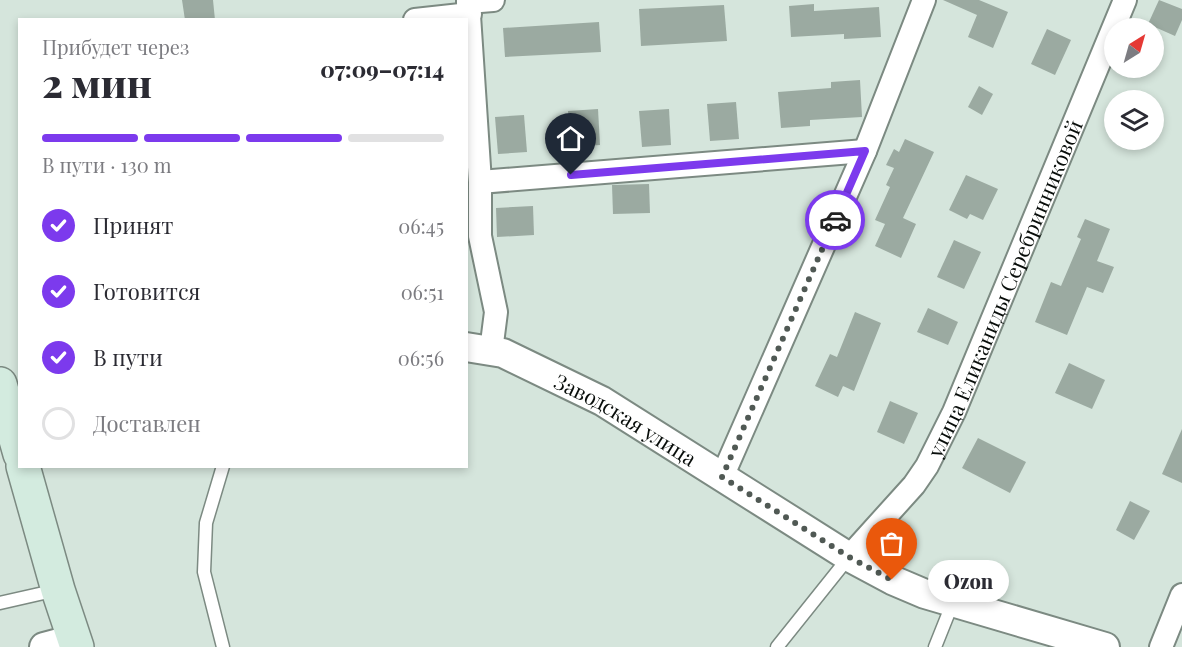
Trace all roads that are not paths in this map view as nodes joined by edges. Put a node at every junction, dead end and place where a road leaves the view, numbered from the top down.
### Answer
1 (493, 0) edge
2 (924, 0) edge
3 (1125, 0) edge
4 (469, 5) edge
5 (422, 18) edge
6 (865, 151) junction
7 (480, 182) junction
8 (473, 236) edge
9 (479, 349) edge
10 (7, 389) edge
11 (18, 444) edge
12 (24, 468) edge
13 (222, 468) edge
14 (722, 477) junction
15 (849, 557) junction
16 (58, 590) junction
17 (1182, 595) edge
18 (953, 602) junction
19 (0, 603) edge
20 (65, 644) edge
21 (223, 647) edge
22 (777, 647) edge
23 (935, 647) edge
24 (1105, 647) edge
25 (1161, 647) edge

1 - 4 street
2 - 6 street
3 - 15 street, улица Еликаниды Серебринниковой
4 - 5 street
4 - 7 street
6 - 7 street
6 - 14 street
7 - 8 street
8 - 9 street
9 - 14 street, Заводская улица
10 - 11 main road
12 - 16 main road
13 - 21 lane
14 - 15 street, Заводская улица
15 - 18 street, Заводская улица
15 - 22 lane
16 - 19 lane
16 - 20 main road
17 - 25 street
18 - 23 lane
18 - 24 street, Заводская улица

